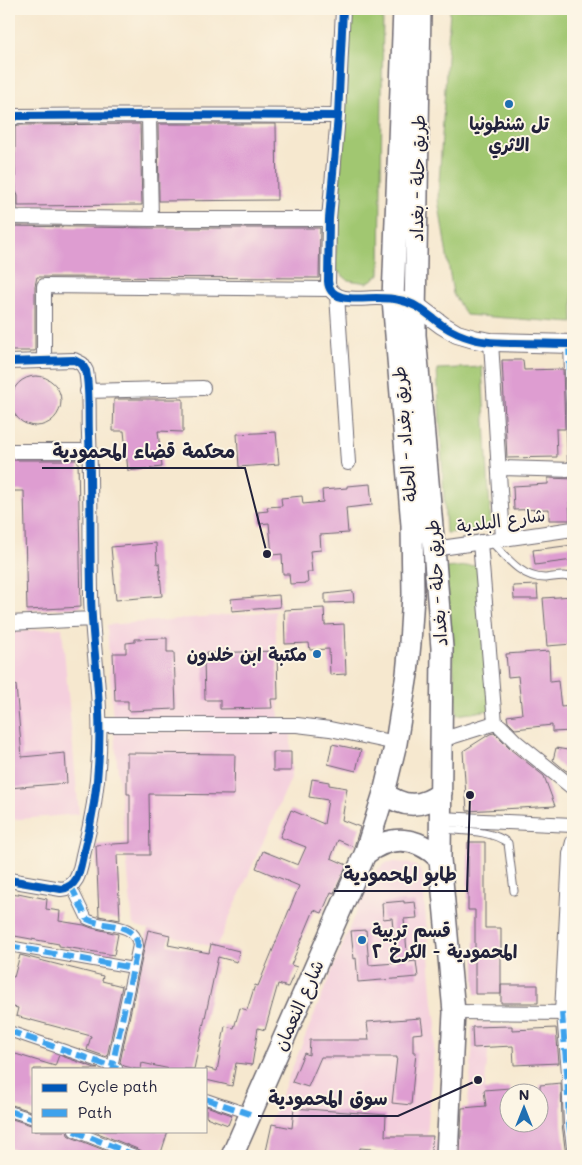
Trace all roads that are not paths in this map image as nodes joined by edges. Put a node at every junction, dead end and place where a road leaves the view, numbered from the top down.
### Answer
1 (343, 9) edge
2 (404, 9) edge
3 (420, 9) edge
4 (148, 115) junction
5 (338, 116) junction
6 (9, 121) edge
7 (9, 196) edge
8 (9, 217) edge
9 (151, 219) junction
10 (329, 219) junction
11 (333, 292) junction
12 (393, 299) junction
13 (414, 304) junction
14 (491, 342) junction
15 (571, 344) edge
16 (44, 360) junction
17 (9, 362) edge
18 (203, 388) dead end
19 (87, 391) junction
20 (89, 451) junction
21 (9, 452) edge
22 (573, 462) edge
23 (348, 463) dead end
24 (499, 468) junction
25 (573, 470) edge
26 (573, 529) edge
27 (491, 541) junction
28 (434, 549) junction
29 (573, 578) edge
30 (92, 619) junction
31 (9, 623) edge
32 (495, 723) junction
33 (100, 725) junction
34 (441, 740) junction
35 (396, 742) junction
36 (573, 788) edge
37 (384, 793) junction
38 (441, 793) junction
39 (440, 824) junction
40 (573, 825) edge
41 (573, 842) edge
42 (365, 854) junction
43 (440, 860) junction
44 (9, 880) edge
45 (71, 886) junction
46 (514, 892) dead end
47 (9, 946) edge
48 (133, 968) junction
49 (454, 1012) junction
50 (568, 1013) edge
51 (9, 1031) edge
52 (115, 1068) edge
53 (208, 1100) edge
54 (9, 1111) edge
55 (250, 1114) junction
56 (32, 1118) edge
57 (76, 1132) edge
58 (573, 1154) edge
59 (136, 1156) edge
60 (232, 1156) edge
61 (446, 1156) edge

1 - 5 street
2 - 12 main road, طريق بغداد - الحلة
3 - 13 main road, طريق حلة - بغداد
4 - 5 street
4 - 6 street
4 - 9 street
5 - 10 street
7 - 8 street
8 - 9 street
9 - 10 street
10 - 11 street
11 - 12 street
11 - 16 street
11 - 23 street
12 - 13 street
12 - 35 main road, طريق بغداد - الحلة
13 - 14 street
13 - 28 main road, طريق حلة - بغداد
14 - 15 street
14 - 24 street
15 - 22 street
16 - 17 street
16 - 19 street
18 - 19 street
19 - 20 street
20 - 21 street
20 - 30 street
24 - 25 street
24 - 27 street
26 - 27 street, شارع البلدية
27 - 28 street, شارع البلدية
27 - 29 lane
27 - 32 street
28 - 34 main road, طريق حلة - بغداد
30 - 31 street
30 - 33 street
32 - 34 street
32 - 36 street
33 - 35 street
33 - 45 street
34 - 38 main road, طريق حلة - بغداد
35 - 37 main road, طريق بغداد - الحلة
37 - 38 main road
37 - 42 main road, طريق بغداد - الحلة
38 - 39 main road, طريق حلة - بغداد
39 - 40 street
39 - 43 main road, طريق حلة - بغداد
39 - 46 lane
41 - 50 street
42 - 43 main road
42 - 55 main road, شارع النعمان
43 - 49 main road, طريق حلة - بغداد
44 - 45 street
45 - 48 street
47 - 48 street
48 - 52 street
49 - 50 street
49 - 61 main road, طريق حلة - بغداد
50 - 58 street
51 - 52 street
53 - 55 street
54 - 56 street
55 - 60 main road, شارع النعمان
57 - 59 street

